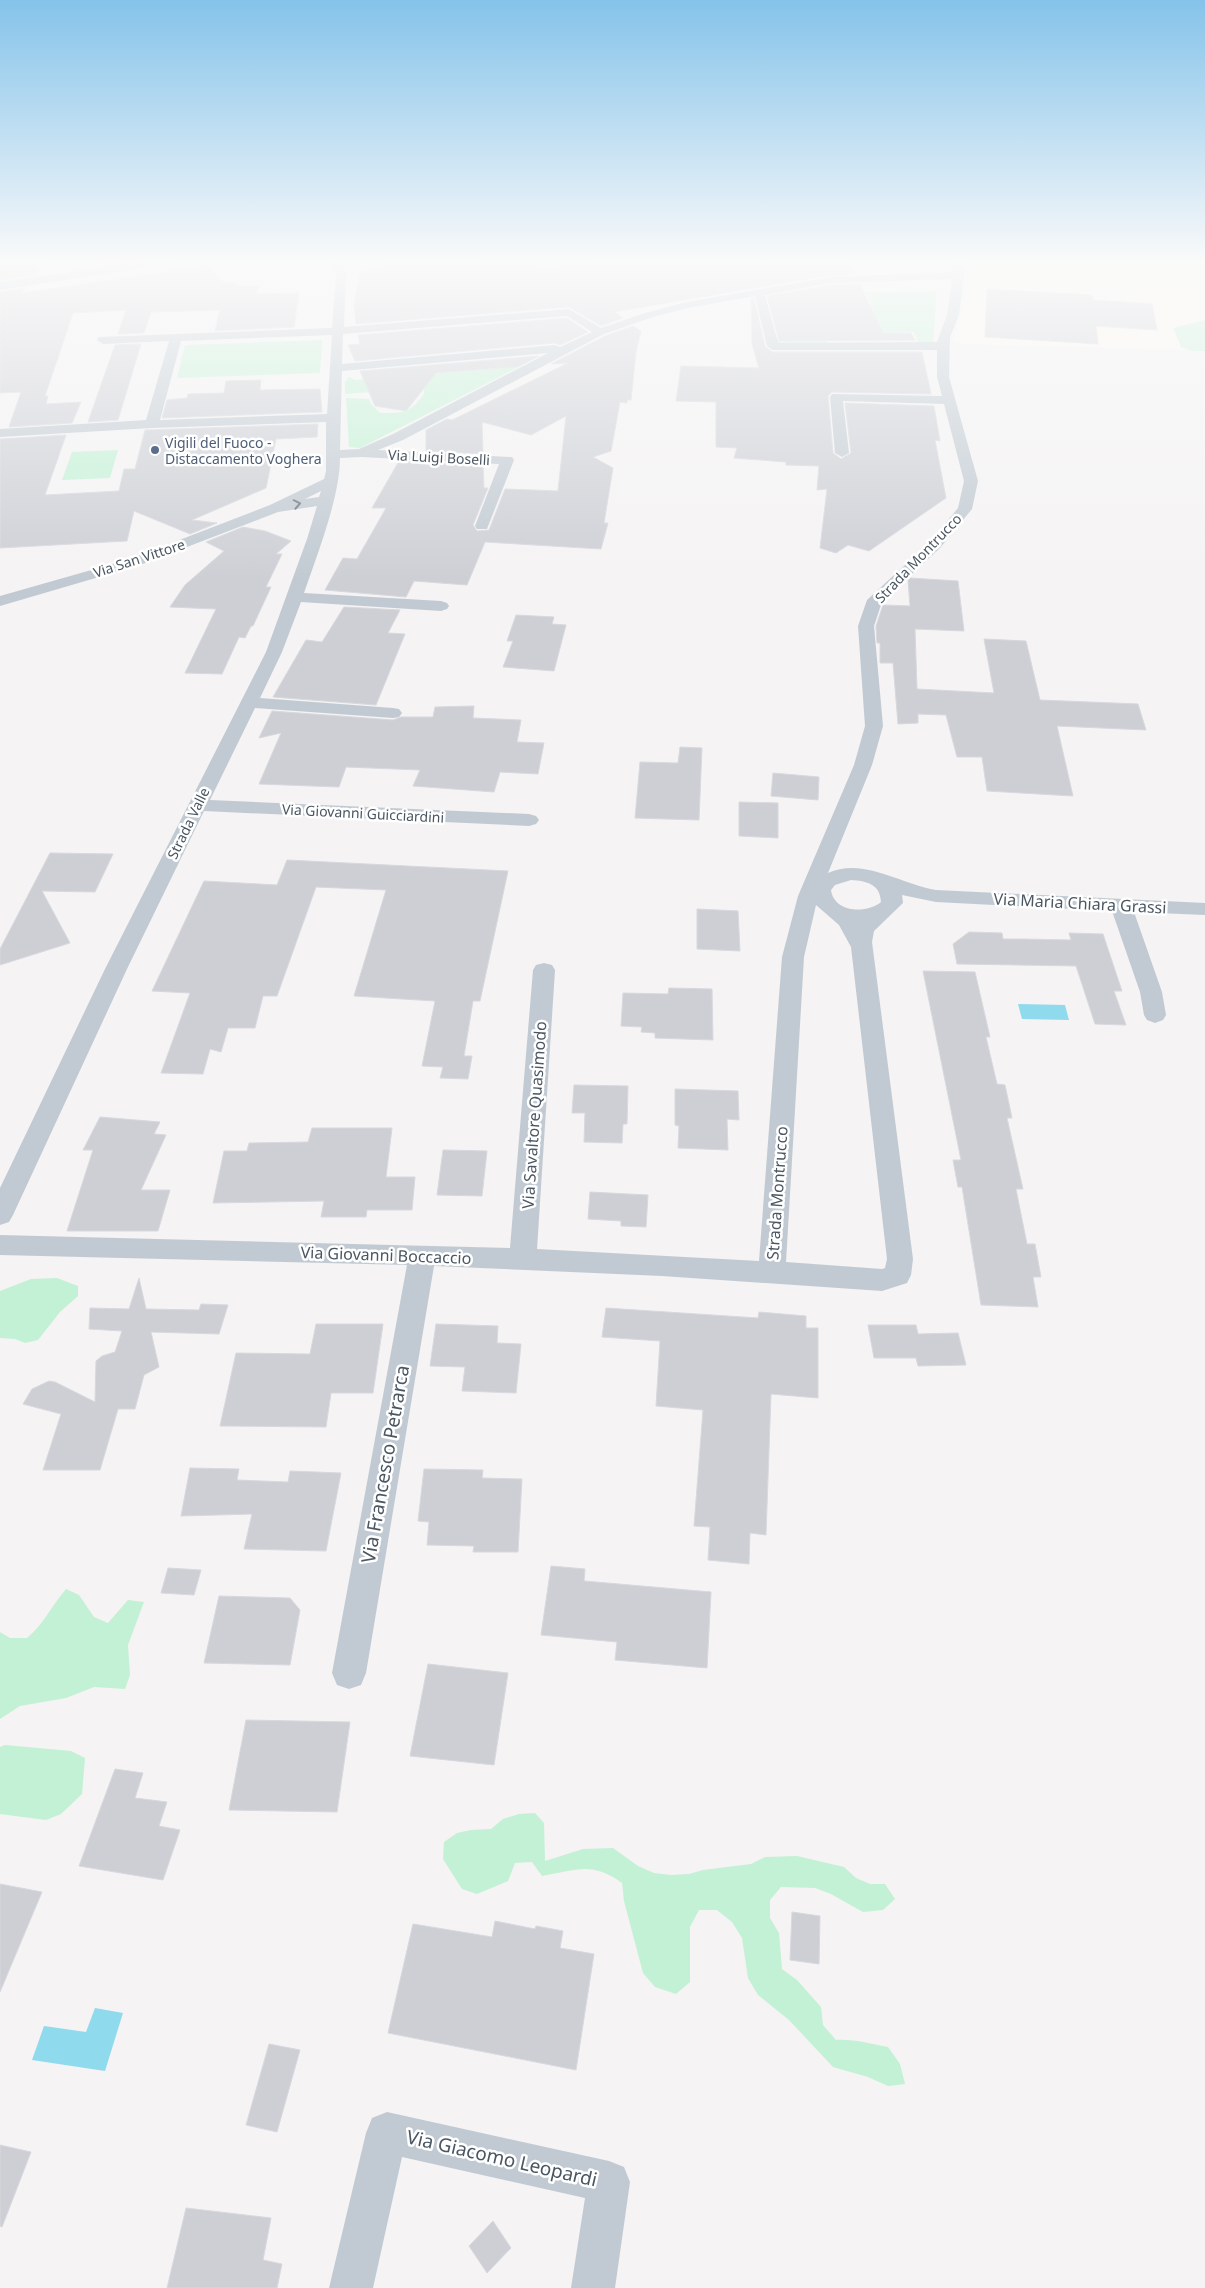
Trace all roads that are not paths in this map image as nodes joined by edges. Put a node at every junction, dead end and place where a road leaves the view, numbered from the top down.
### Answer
1 (168, 368) edge
2 (336, 368) edge
3 (529, 368) edge
4 (944, 368) edge
5 (950, 400) junction
6 (333, 418) junction
7 (152, 424) junction
8 (0, 433) edge
9 (361, 453) junction
10 (842, 453) dead end
11 (334, 454) junction
12 (328, 491) junction
13 (482, 526) dead end
14 (295, 597) junction
15 (0, 601) edge
16 (441, 606) dead end
17 (248, 702) junction
18 (392, 713) dead end
19 (196, 805) junction
20 (529, 820) dead end
21 (827, 853) junction
22 (848, 872) junction
23 (883, 882) junction
24 (820, 896) junction
25 (955, 897) junction
26 (1121, 905) junction
27 (1205, 909) edge
28 (883, 912) junction
29 (862, 948) junction
30 (544, 970) dead end
31 (1155, 1015) dead end
32 (0, 1215) edge
33 (0, 1245) edge
34 (422, 1256) junction
35 (523, 1260) junction
36 (772, 1270) junction
37 (349, 1673) dead end
38 (351, 2288) edge
39 (593, 2288) edge

1 - 7 street
2 - 6 street, Strada Valle
3 - 9 street
4 - 5 street, Strada Montrucco
5 - 10 street
5 - 21 street, Strada Montrucco
6 - 7 street
6 - 11 street, Strada Valle
7 - 8 street
9 - 11 street
9 - 13 street, Via Luigi Boselli
11 - 12 street, Strada Valle
12 - 14 street, Strada Valle
12 - 15 street, Via San Vittore
14 - 16 street
14 - 17 street, Strada Valle
17 - 18 street
17 - 19 street, Strada Valle
19 - 20 street, Via Giovanni Guicciardini
19 - 32 street, Strada Valle
21 - 22 street
21 - 24 street, Strada Montrucco
22 - 23 street, Strada Montrucco
22 - 24 street, Strada Montrucco
23 - 25 street, Via Maria Chiara Grassi
23 - 28 street
24 - 28 street
24 - 29 street, Strada Montrucco
24 - 36 street, Strada Montrucco
25 - 26 street, Via Maria Chiara Grassi
25 - 28 street, Via Maria Chiara Grassi
26 - 27 street, Via Maria Chiara Grassi
26 - 31 street
28 - 29 street, Strada Montrucco
29 - 36 street, Strada Montrucco
30 - 35 street, Via Savaltore Quasimodo
33 - 34 street, Via Giovanni Boccaccio
34 - 35 street, Via Giovanni Boccaccio
34 - 37 street, Via Francesco Petrarca
35 - 36 street, Via Giovanni Boccaccio
38 - 39 street, Via Giacomo Leopardi

